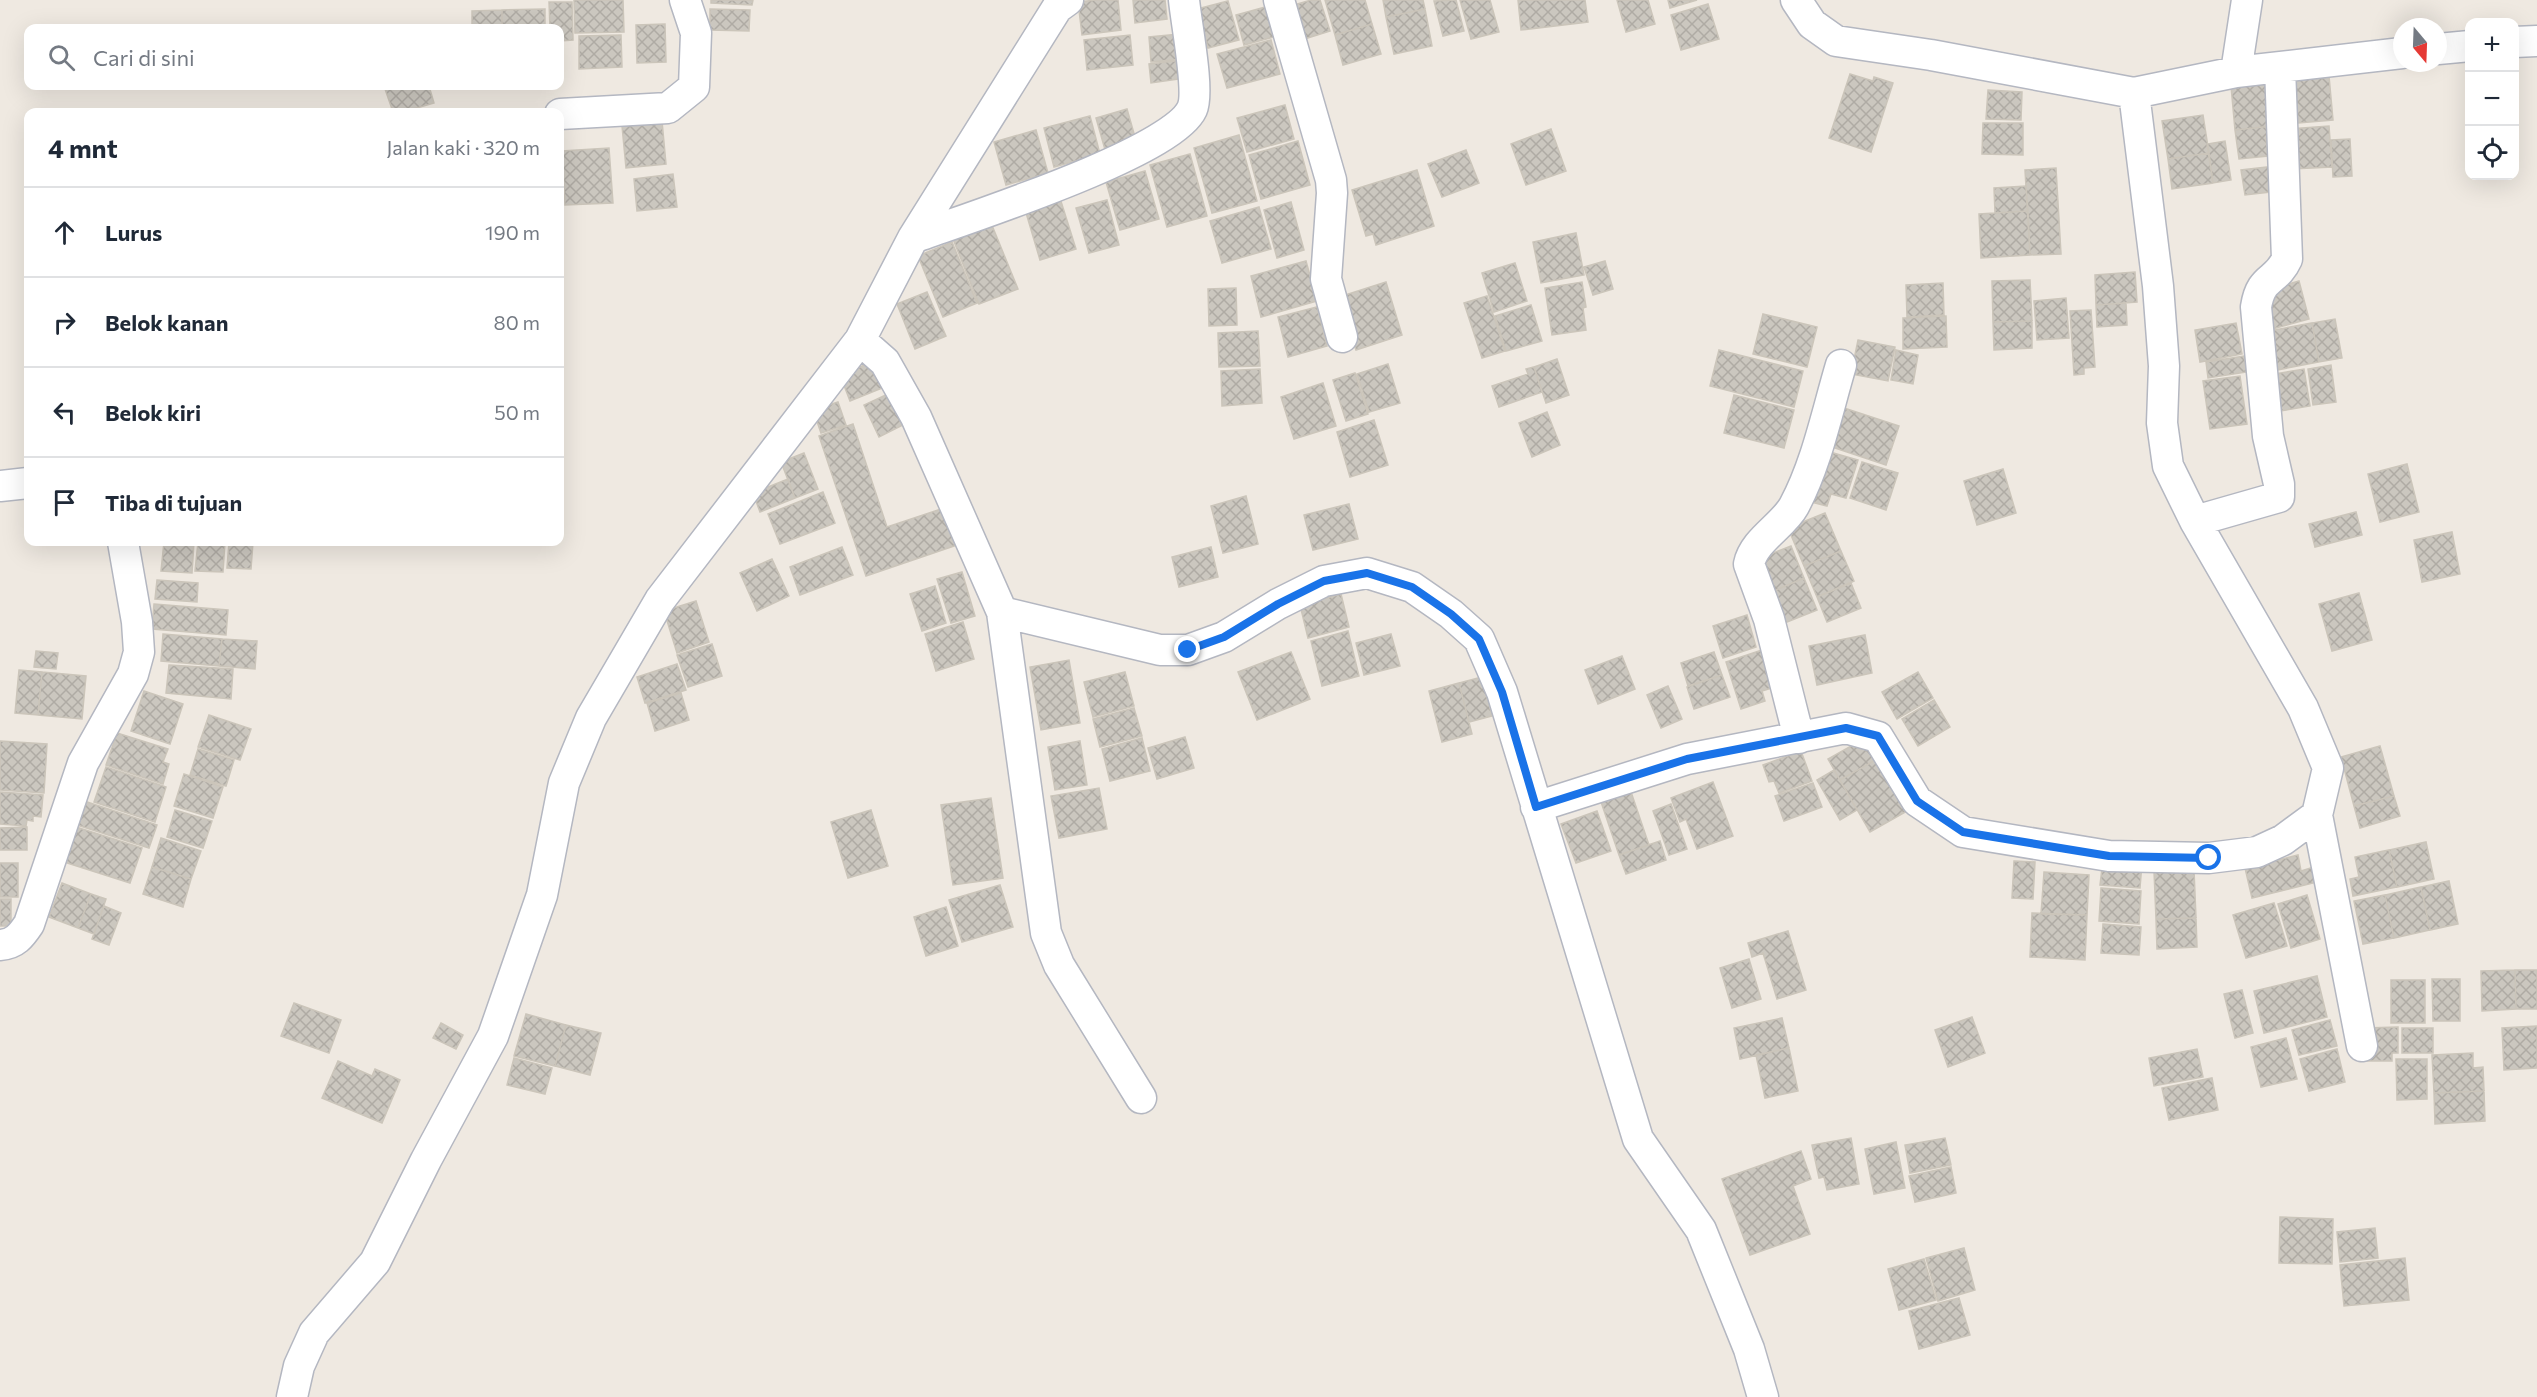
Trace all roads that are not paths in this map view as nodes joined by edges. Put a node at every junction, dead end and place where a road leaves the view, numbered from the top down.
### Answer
1 (685, 0) edge
2 (1068, 0) edge
3 (1184, 0) edge
4 (1279, 0) edge
5 (1796, 0) edge
6 (2247, 0) edge
7 (2537, 41) edge
8 (2519, 42) edge
9 (2465, 46) edge
10 (2447, 48) edge
11 (2393, 54) edge
12 (2280, 67) junction
13 (2236, 72) junction
14 (2134, 93) junction
15 (564, 114) edge
16 (913, 238) junction
17 (1342, 337) dead end
18 (860, 340) junction
19 (1841, 365) dead end
20 (24, 483) edge
21 (0, 486) edge
22 (2195, 521) junction
23 (124, 546) edge
24 (1002, 612) junction
25 (1799, 738) junction
26 (1536, 807) junction
27 (2317, 815) junction
28 (0, 945) edge
29 (2362, 1046) dead end
30 (1141, 1098) dead end
31 (292, 1397) edge
32 (1763, 1397) edge

1 - 15 street
2 - 16 street
3 - 16 street
4 - 17 street
5 - 14 street
6 - 13 street
7 - 8 street
9 - 10 street
11 - 12 street
12 - 13 street
12 - 22 street
13 - 14 street
14 - 22 street
16 - 18 street
18 - 24 street
18 - 31 street
19 - 25 street
20 - 21 street
22 - 27 street
23 - 28 street
24 - 26 street
24 - 30 street
25 - 26 street
25 - 27 street
26 - 32 street
27 - 29 street

